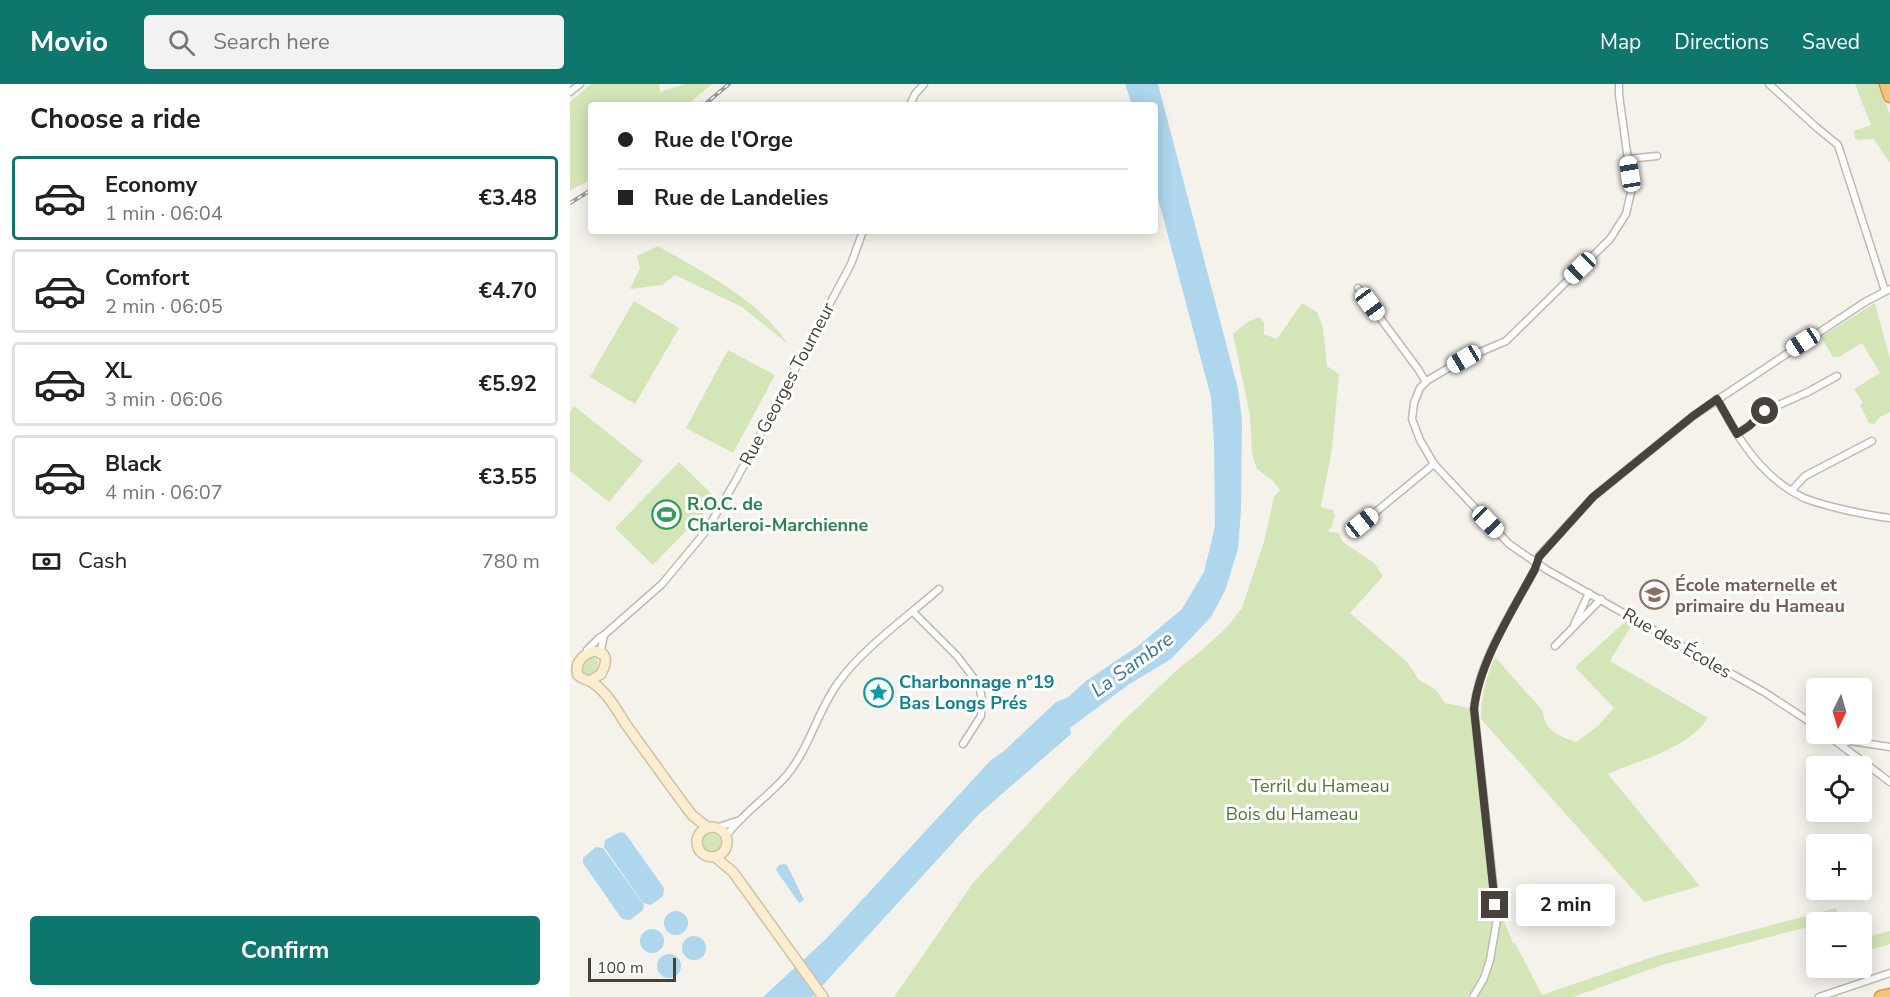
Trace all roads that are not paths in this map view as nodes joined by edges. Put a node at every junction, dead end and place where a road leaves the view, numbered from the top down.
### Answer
1 (580, 84) edge
2 (924, 84) edge
3 (1619, 84) edge
4 (1769, 84) edge
5 (1886, 84) edge
6 (570, 92) edge
7 (1890, 96) edge
8 (911, 102) edge
9 (1657, 156) dead end
10 (1628, 159) junction
11 (862, 234) edge
12 (1358, 288) dead end
13 (1887, 290) edge
14 (1837, 376) dead end
15 (1426, 382) junction
16 (1717, 399) junction
17 (1737, 434) junction
18 (1872, 441) dead end
19 (1434, 464) junction
20 (1792, 490) junction
21 (1889, 516) edge
22 (1355, 529) dead end
23 (1536, 563) junction
24 (939, 589) dead end
25 (1589, 593) junction
26 (1601, 600) junction
27 (913, 612) junction
28 (1571, 629) junction
29 (604, 635) junction
30 (1555, 646) dead end
31 (587, 650) junction
32 (600, 655) junction
33 (573, 660) edge
34 (573, 675) edge
35 (601, 675) junction
36 (590, 681) junction
37 (608, 697) junction
38 (1806, 719) edge
39 (963, 744) dead end
40 (1841, 744) edge
41 (1870, 744) edge
42 (1890, 747) edge
43 (1890, 782) edge
44 (692, 815) junction
45 (737, 820) junction
46 (712, 828) junction
47 (699, 834) junction
48 (726, 836) junction
49 (725, 850) junction
50 (715, 857) junction
51 (733, 872) junction
52 (1890, 973) edge
53 (1890, 995) edge
54 (823, 997) edge
55 (1473, 997) edge
56 (1819, 997) edge
57 (1881, 997) edge

1 - 6 street
2 - 8 street
3 - 10 street
4 - 13 street
5 - 7 highway
9 - 10 street
10 - 15 street
11 - 29 street, Rue Georges Tourneur
12 - 15 street
13 - 16 street
14 - 17 street
15 - 19 street, Rue des Écoles
16 - 17 street
16 - 23 street
17 - 20 street
18 - 20 street
19 - 22 street
19 - 23 street, Rue des Écoles
20 - 21 street
23 - 25 street, Rue des Écoles
23 - 55 street
24 - 27 street
25 - 26 street, Rue des Écoles
25 - 28 street
26 - 28 street
26 - 38 street, Rue des Écoles
27 - 39 street
27 - 45 street
28 - 30 street
29 - 31 street, Rue Georges Tourneur
29 - 32 street
31 - 32 street
31 - 33 street
32 - 35 street
33 - 34 street
34 - 36 street
35 - 36 street
35 - 37 street
36 - 37 street
37 - 44 street
40 - 43 street
41 - 42 street
44 - 46 street
44 - 47 street
45 - 46 street
45 - 48 street
46 - 47 street
46 - 48 street
47 - 50 street
48 - 49 street
49 - 50 street
49 - 51 street
50 - 51 street
51 - 54 street
52 - 56 street
53 - 57 highway

